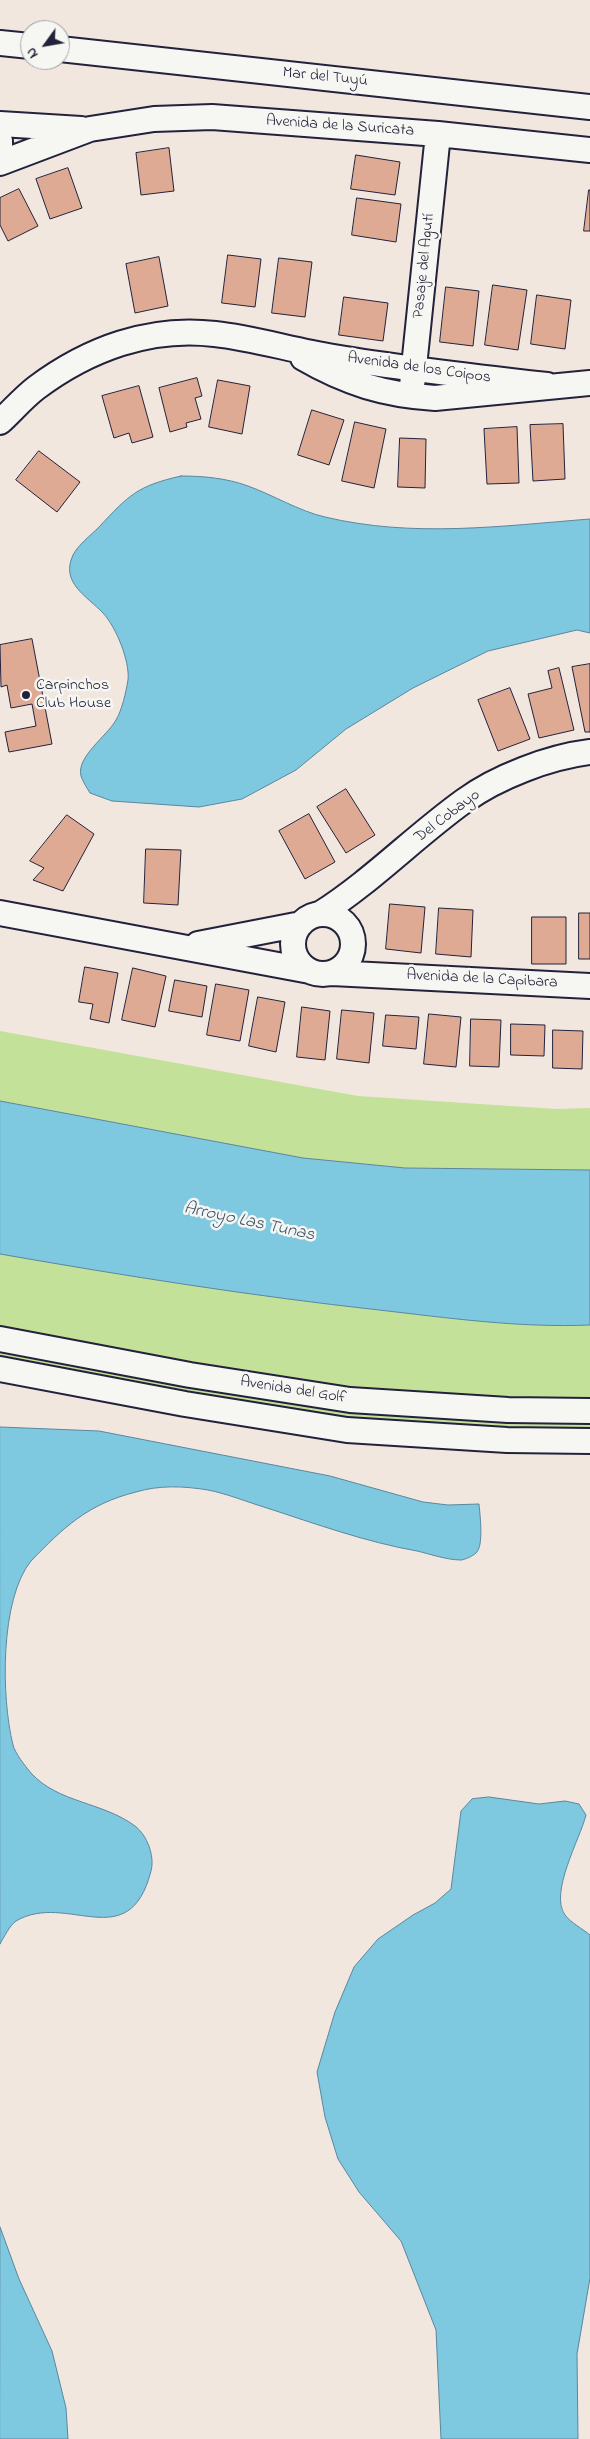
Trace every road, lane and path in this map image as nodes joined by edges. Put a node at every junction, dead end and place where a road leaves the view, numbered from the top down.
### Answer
1 (0, 43) edge
2 (20, 45) edge
3 (70, 50) edge
4 (590, 107) edge
5 (0, 124) edge
6 (90, 130) junction
7 (438, 134) junction
8 (0, 141) edge
9 (590, 150) edge
10 (0, 152) edge
11 (0, 163) edge
12 (290, 350) junction
13 (414, 370) junction
14 (590, 383) edge
15 (547, 386) junction
16 (411, 397) junction
17 (0, 422) edge
18 (590, 752) edge
19 (370, 878) junction
20 (0, 913) edge
21 (310, 919) junction
22 (353, 943) junction
23 (184, 947) junction
24 (321, 972) junction
25 (374, 973) junction
26 (590, 986) edge
27 (0, 1339) edge
28 (0, 1369) edge
29 (590, 1411) edge
30 (590, 1441) edge

1 - 2 street
3 - 4 street, Mar del Tuyú
5 - 6 street, Avenida de la Suricata
6 - 7 street, Avenida de la Suricata
6 - 11 street, Avenida de la Suricata
7 - 9 street, Avenida de la Suricata
7 - 13 street, Pasaje del Agutí
8 - 10 street
12 - 13 street, Avenida de los Coipos
12 - 16 street, Avenida de los Coipos
12 - 17 street, Avenida de los Coipos
13 - 15 street, Avenida de los Coipos
13 - 16 street, Pasaje del Agutí
14 - 15 street, Avenida de los Coipos
15 - 16 street, Avenida de los Coipos
18 - 19 street, Del Cobayo
19 - 21 street, Del Cobayo
19 - 22 street, Del Cobayo
20 - 23 street, Avenida de la Capibara
21 - 22 street, Avenida de la Capibara
21 - 23 street, Avenida de la Capibara
21 - 24 street
22 - 24 street
22 - 25 street, Avenida de la Capibara
23 - 24 street, Avenida de la Capibara
24 - 25 street, Avenida de la Capibara
25 - 26 street, Avenida de la Capibara
27 - 29 street, Avenida del Golf
28 - 30 street, Avenida del Golf

